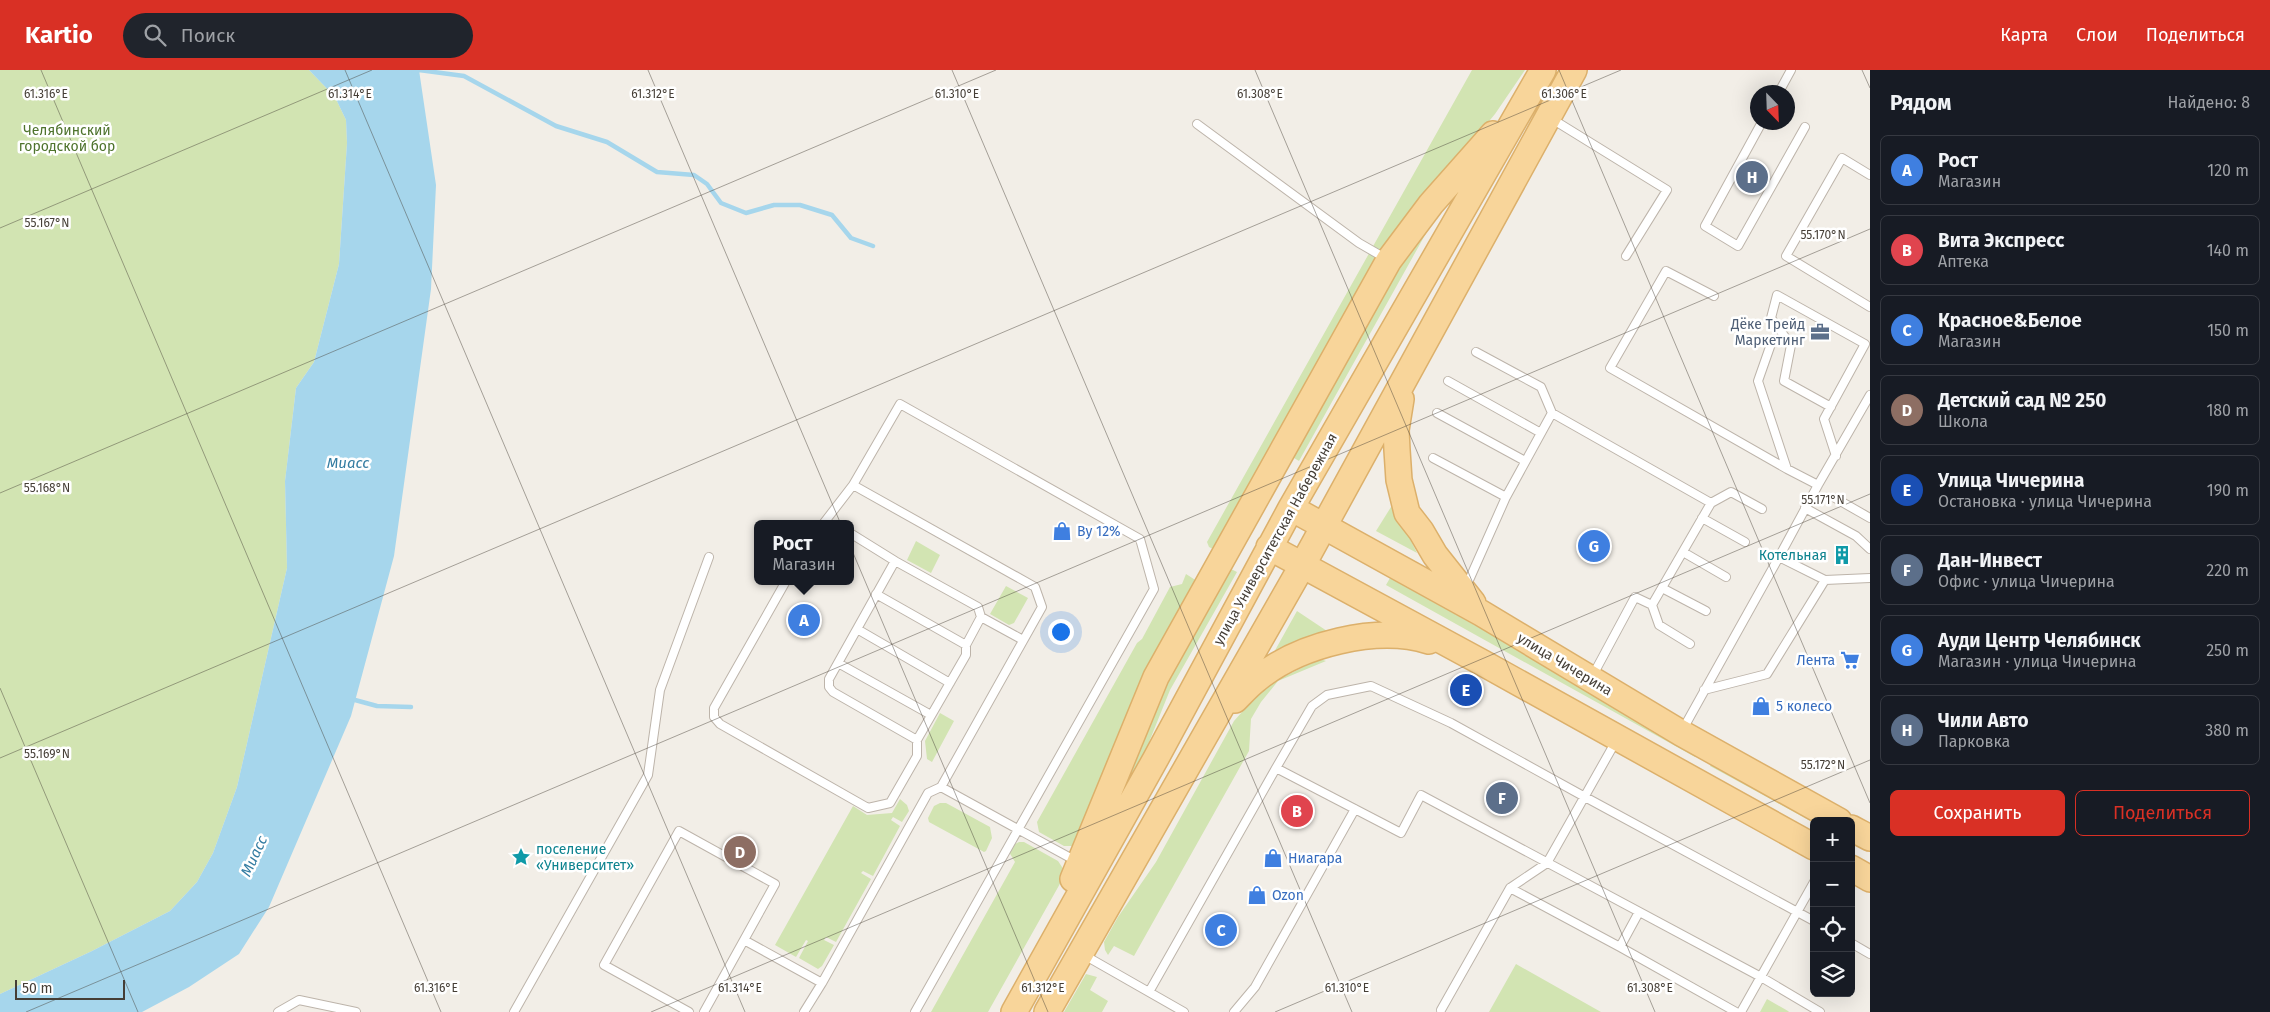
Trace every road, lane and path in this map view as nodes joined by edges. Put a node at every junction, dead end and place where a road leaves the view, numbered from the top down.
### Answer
1 (1543, 70) edge
2 (1574, 70) edge
3 (1792, 70) edge
4 (1783, 85) edge
5 (1530, 93) junction
6 (1548, 117) junction
7 (1197, 124) dead end
8 (1805, 127) dead end
9 (1758, 130) edge
10 (1870, 175) edge
11 (1626, 256) dead end
12 (1389, 260) junction
13 (1714, 296) dead end
14 (1870, 307) edge
15 (1771, 344) dead end
16 (1476, 352) dead end
17 (1448, 382) dead end
18 (1402, 386) junction
19 (1870, 395) edge
20 (1831, 406) junction
21 (1437, 413) dead end
22 (1552, 413) junction
23 (1541, 432) junction
24 (1836, 456) junction
25 (1433, 458) dead end
26 (1526, 461) junction
27 (1787, 469) junction
28 (853, 485) junction
29 (1818, 485) junction
30 (1506, 497) junction
31 (1835, 498) dead end
32 (1711, 503) junction
33 (1291, 508) junction
34 (1762, 508) dead end
35 (1805, 508) junction
36 (1702, 518) junction
37 (1870, 518) edge
38 (826, 520) edge
39 (1324, 527) junction
40 (854, 535) edge
41 (1745, 542) dead end
42 (1269, 547) junction
43 (1870, 549) edge
44 (1683, 552) junction
45 (709, 557) dead end
46 (1779, 557) junction
47 (895, 561) junction
48 (1302, 566) junction
49 (1726, 577) dead end
50 (1870, 578) edge
51 (1825, 580) junction
52 (784, 585) edge
53 (1662, 588) junction
54 (1464, 592) junction
55 (876, 594) junction
56 (1652, 605) junction
57 (1706, 611) dead end
58 (1481, 613) junction
59 (981, 616) junction
60 (857, 629) junction
61 (1024, 640) junction
62 (1690, 644) dead end
63 (966, 645) junction
64 (1464, 652) junction
65 (838, 663) junction
66 (1591, 679) junction
67 (950, 682) junction
68 (1704, 690) junction
69 (931, 715) junction
70 (1217, 718) junction
71 (1680, 733) junction
72 (1618, 737) junction
73 (917, 740) junction
74 (1276, 768) junction
75 (941, 787) junction
76 (1585, 798) junction
77 (1355, 809) junction
78 (1832, 817) edge
79 (1017, 829) junction
80 (1855, 830) edge
81 (1870, 838) edge
82 (1810, 845) edge
83 (1080, 863) junction
84 (1547, 863) junction
85 (1855, 870) edge
86 (1870, 879) edge
87 (1510, 888) junction
88 (1810, 889) edge
89 (1639, 912) junction
90 (1797, 912) junction
91 (1810, 919) edge
92 (744, 940) junction
93 (1855, 945) edge
94 (1620, 946) junction
95 (1080, 953) junction
96 (1870, 954) edge
97 (1761, 977) junction
98 (822, 983) junction
99 (1149, 992) junction
100 (1441, 1010) dead end
101 (278, 1012) edge
102 (356, 1012) edge
103 (514, 1012) edge
104 (689, 1012) edge
105 (704, 1012) edge
106 (804, 1012) edge
107 (915, 1012) edge
108 (1013, 1012) edge
109 (1047, 1012) edge
110 (1184, 1012) edge
111 (1234, 1012) edge
112 (1736, 1012) edge
113 (1741, 1012) edge
114 (1820, 1012) edge

1 - 5 main road, улица Университетская Набережная
2 - 6 main road
3 - 4 lane
5 - 12 main road
5 - 33 main road, улица Университетская Набережная
6 - 11 lane
6 - 18 main road
7 - 12 lane
8 - 9 lane
10 - 14 lane
12 - 83 main road
13 - 27 lane
15 - 27 lane
16 - 22 lane
17 - 23 lane
18 - 39 main road
18 - 54 main road
19 - 24 lane
20 - 20 lane
20 - 24 lane
21 - 26 lane
22 - 23 lane
22 - 32 lane
23 - 26 lane
24 - 29 lane
25 - 30 lane
26 - 30 lane
27 - 29 lane
28 - 38 lane
28 - 61 lane
28 - 79 lane
29 - 35 lane
30 - 54 lane
31 - 37 lane
32 - 34 lane
32 - 36 lane
33 - 39 main road, улица Чичерина
33 - 42 main road, улица Университетская Набережная
35 - 43 lane
35 - 46 lane
36 - 41 lane
36 - 44 lane
39 - 48 main road
39 - 58 main road, улица Чичерина
40 - 47 lane
42 - 48 main road
42 - 108 main road, улица Университетская Набережная
44 - 49 lane
44 - 53 lane
45 - 103 lane
46 - 51 lane
46 - 68 lane
47 - 55 lane
47 - 59 lane
48 - 64 main road
48 - 70 main road
50 - 51 lane
51 - 68 lane
52 - 73 lane
53 - 56 lane
53 - 57 lane
54 - 58 main road
55 - 60 lane
55 - 63 lane
56 - 62 lane
56 - 66 lane
58 - 66 main road, улица Чичерина
59 - 61 lane
59 - 63 lane
60 - 65 lane
60 - 67 lane
61 - 75 lane
63 - 67 lane
64 - 70 main road
64 - 72 main road
65 - 69 lane
65 - 73 lane
66 - 71 main road, улица Чичерина
67 - 69 lane
68 - 71 lane
69 - 73 lane
70 - 95 main road
71 - 78 main road, улица Чичерина
72 - 76 lane
72 - 82 main road
74 - 76 lane
74 - 77 lane
74 - 99 lane
75 - 79 lane
75 - 98 lane
76 - 84 lane
76 - 90 lane
77 - 84 lane
77 - 111 lane
79 - 83 lane
79 - 107 lane
80 - 81 main road
83 - 108 main road
84 - 87 lane
84 - 89 lane
85 - 86 main road
87 - 94 lane
87 - 100 lane
88 - 90 lane
89 - 94 lane
89 - 97 lane
90 - 91 lane
90 - 97 lane
92 - 98 lane
92 - 104 lane
92 - 105 lane
93 - 96 lane
94 - 112 lane
95 - 99 lane
95 - 109 main road
97 - 113 lane
97 - 114 lane
98 - 106 lane
99 - 110 lane
101 - 102 lane

